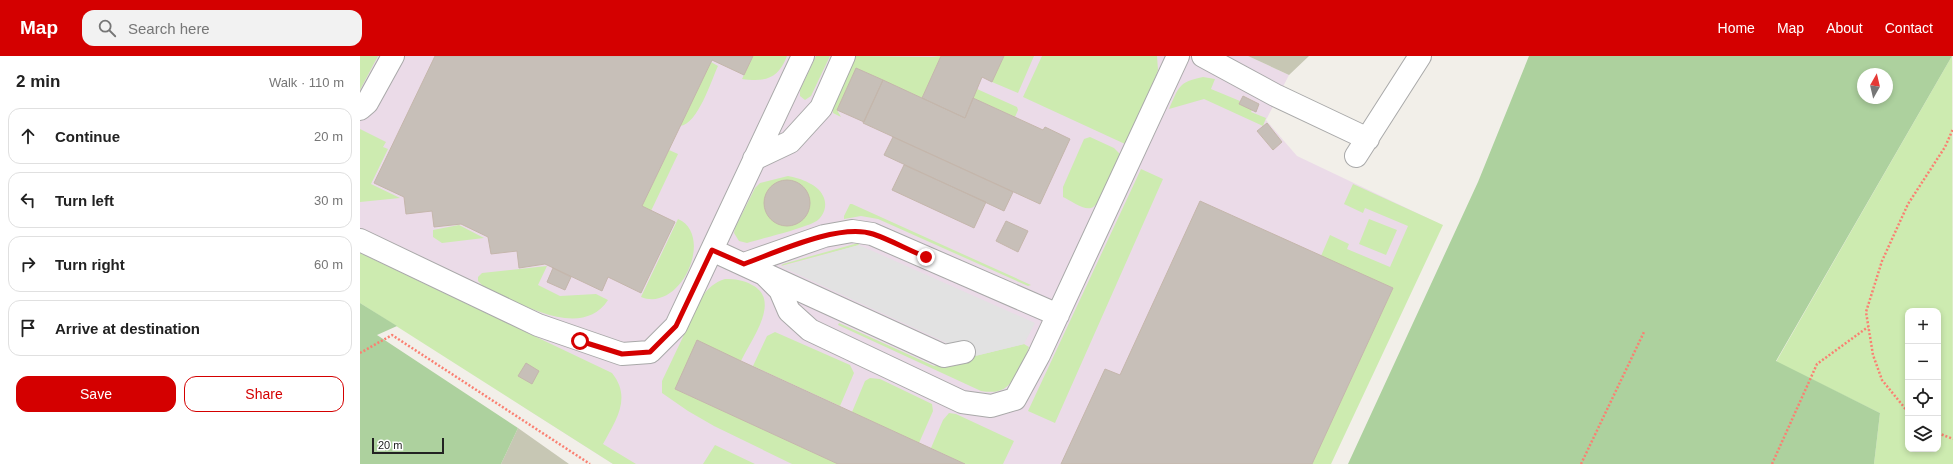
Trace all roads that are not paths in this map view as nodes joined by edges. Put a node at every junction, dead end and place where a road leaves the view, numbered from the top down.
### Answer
1 (393, 56) edge
2 (803, 56) edge
3 (844, 56) edge
4 (1178, 56) edge
5 (1203, 56) edge
6 (1420, 56) edge
7 (360, 109) edge
8 (754, 159) junction
9 (360, 240) edge
10 (712, 250) junction
11 (744, 264) junction
12 (764, 274) junction
13 (1058, 315) junction
14 (964, 352) dead end

1 - 7 street
2 - 8 street
3 - 8 street
4 - 13 street
5 - 6 street
8 - 10 street
9 - 10 street
10 - 11 street
11 - 12 street
11 - 13 street
12 - 13 street
12 - 14 street

